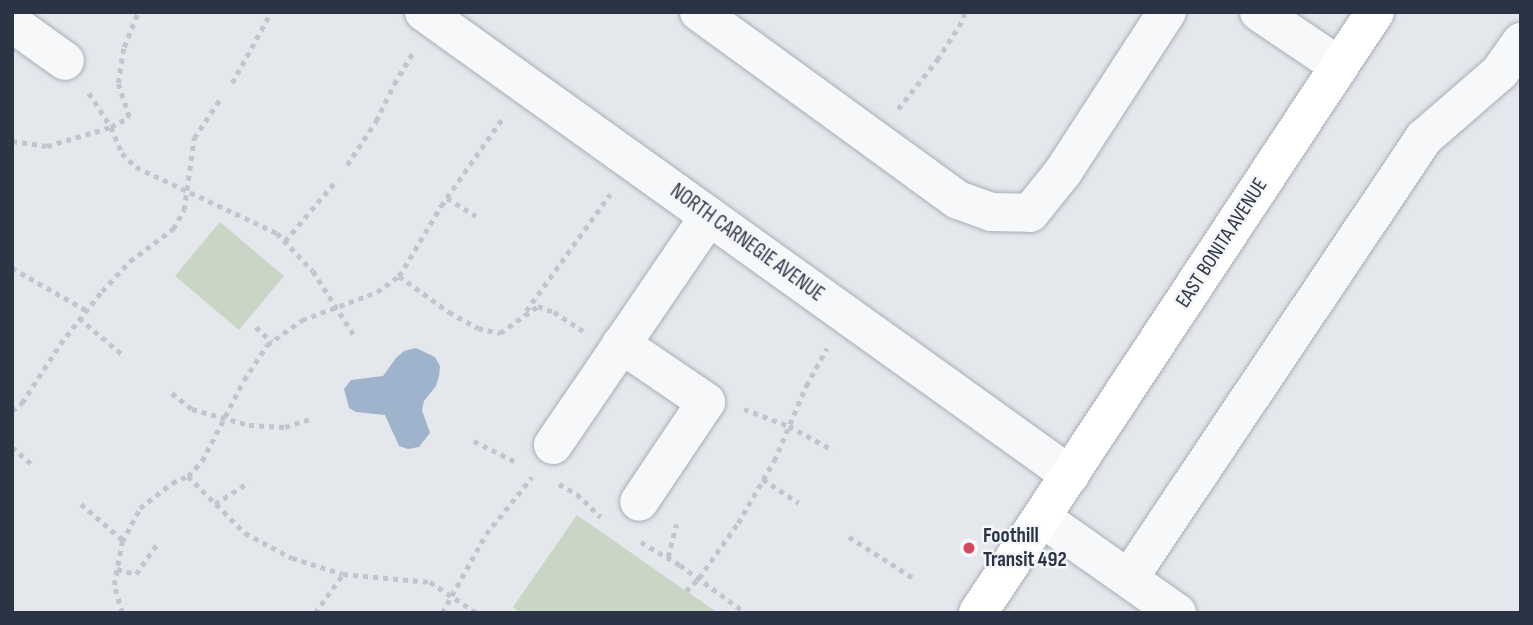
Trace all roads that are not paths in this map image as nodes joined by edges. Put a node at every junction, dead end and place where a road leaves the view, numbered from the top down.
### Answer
1 (424, 12) edge
2 (699, 12) edge
3 (1167, 12) edge
4 (1259, 12) edge
5 (1365, 16) edge
6 (12, 23) edge
7 (1521, 42) edge
8 (65, 61) road end
9 (1339, 66) junction
10 (709, 216) junction
11 (618, 348) junction
12 (538, 461) road end
13 (1070, 475) junction
14 (639, 502) dead end
15 (1042, 518) junction
16 (1129, 578) junction
17 (978, 613) edge
18 (1177, 613) edge

1 - 10 street, NORTH CARNEGIE AVENUE
2 - 3 street
4 - 9 street
5 - 9 main road, EAST BONITA AVENUE
6 - 8 street
7 - 16 street
9 - 13 main road, EAST BONITA AVENUE
10 - 11 street
10 - 13 street, NORTH CARNEGIE AVENUE
11 - 12 street
11 - 14 street
13 - 15 main road, EAST BONITA AVENUE
15 - 16 street
15 - 17 main road, EAST BONITA AVENUE
16 - 18 street

